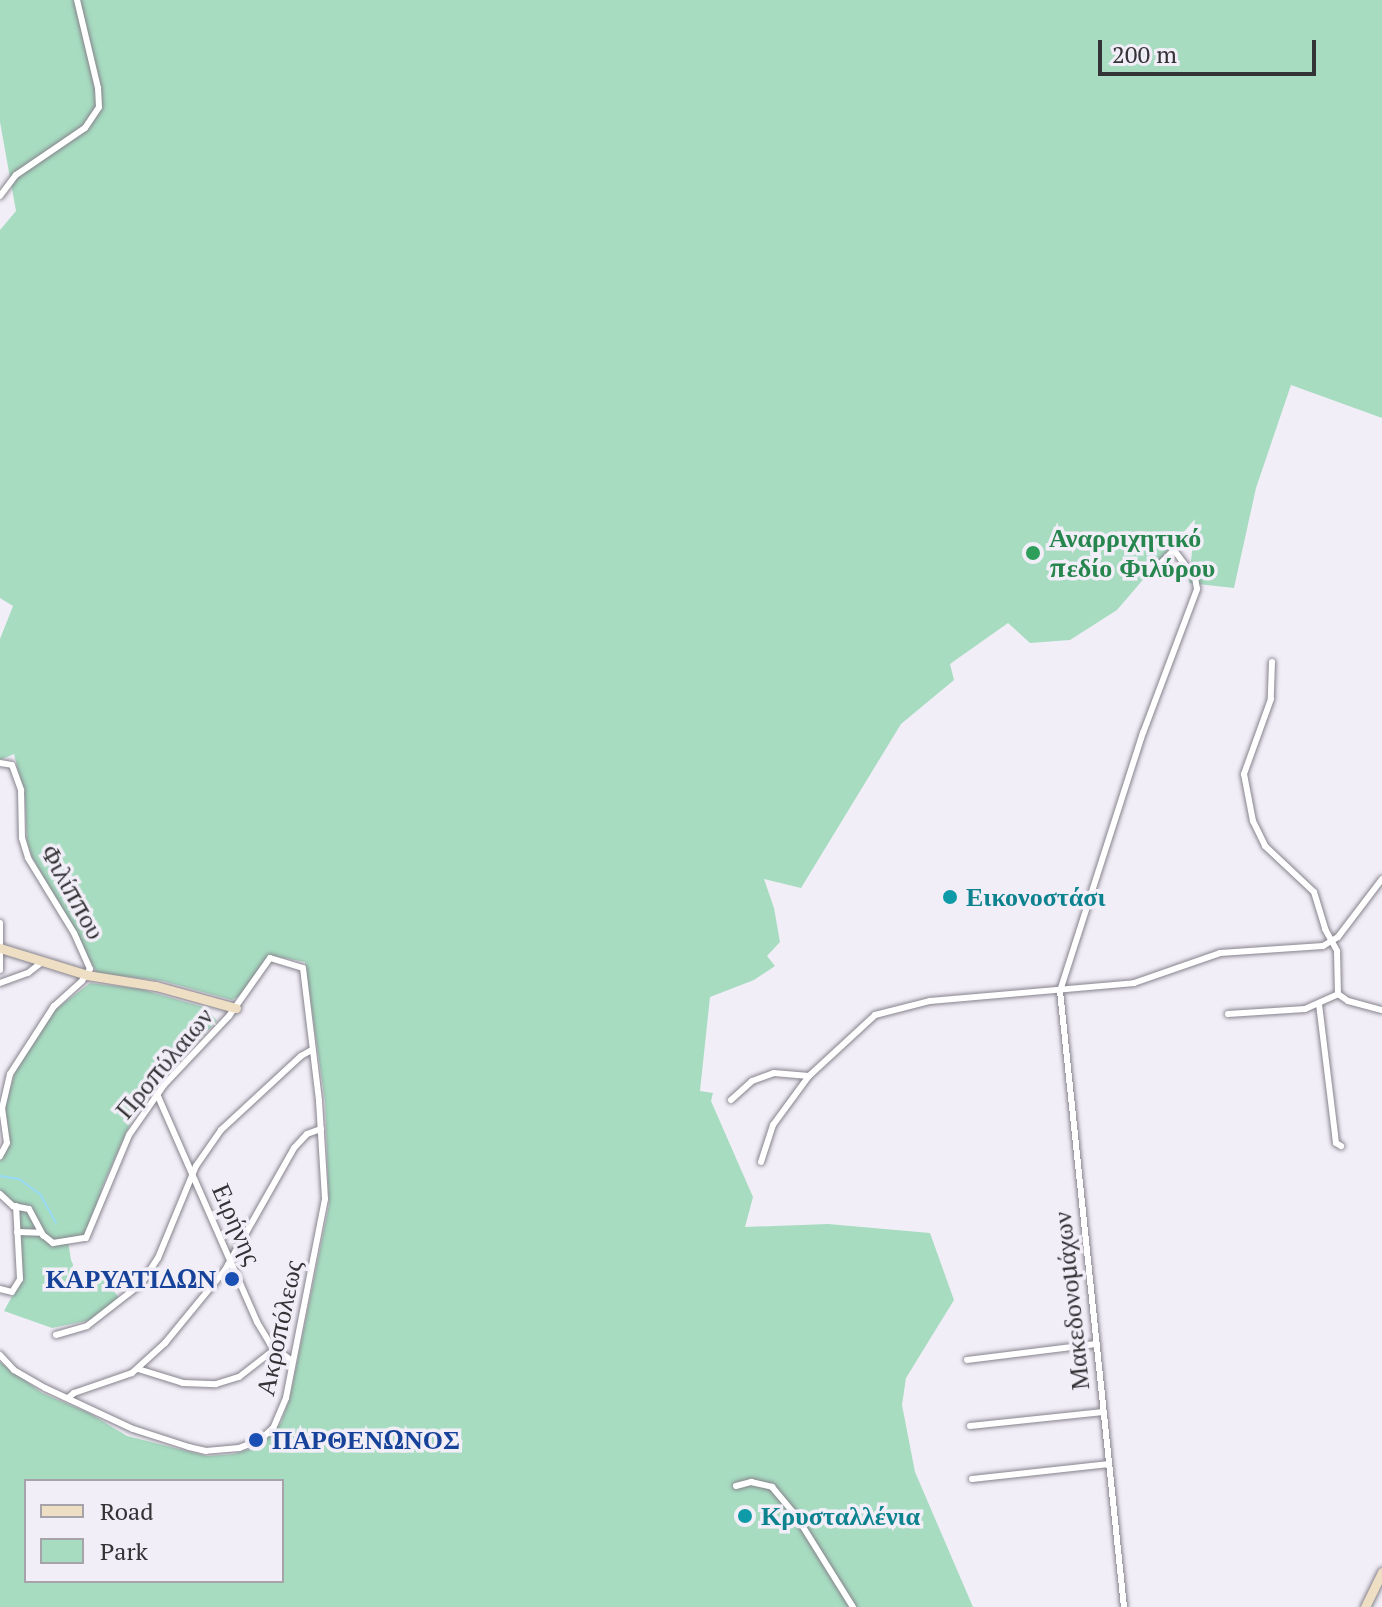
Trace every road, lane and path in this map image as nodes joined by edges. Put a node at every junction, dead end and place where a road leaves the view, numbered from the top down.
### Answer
1 (77, 0) edge
2 (0, 196) edge
3 (1159, 565) dead end
4 (1272, 662) dead end
5 (0, 763) edge
6 (1382, 879) edge
7 (0, 923) edge
8 (1334, 941) junction
9 (1, 949) edge
10 (270, 958) joint
11 (41, 963) junction
12 (0, 970) edge
13 (87, 975) junction
14 (0, 983) edge
15 (1060, 991) junction
16 (1338, 994) junction
17 (1319, 1004) junction
18 (236, 1008) junction
19 (1382, 1010) edge
20 (1228, 1014) dead end
21 (312, 1050) junction
22 (809, 1076) junction
23 (157, 1094) junction
24 (731, 1100) dead end
25 (321, 1129) junction
26 (1341, 1146) dead end
27 (0, 1156) edge
28 (761, 1162) dead end
29 (192, 1176) junction
30 (0, 1194) edge
31 (16, 1206) junction
32 (17, 1232) junction
33 (41, 1233) junction
34 (229, 1263) junction
35 (0, 1289) edge
36 (56, 1335) dead end
37 (1096, 1344) junction
38 (275, 1349) junction
39 (0, 1355) edge
40 (967, 1360) dead end
41 (292, 1361) junction
42 (138, 1369) junction
43 (68, 1398) junction
44 (1103, 1412) junction
45 (970, 1426) dead end
46 (1109, 1464) junction
47 (972, 1479) dead end
48 (736, 1486) dead end
49 (1382, 1572) edge
50 (853, 1607) edge
51 (1124, 1607) edge
52 (1365, 1607) edge

1 - 2 street
3 - 15 street
4 - 8 street
5 - 13 street, Φιλίππου
6 - 8 street
7 - 9 street
8 - 15 street
8 - 16 street
9 - 11 street
9 - 12 street
10 - 18 street, Προπύλαιων
10 - 21 street, Ακροπόλεως
11 - 13 street
11 - 14 street
13 - 18 street
13 - 27 street, Φιλίππου
15 - 22 street
15 - 37 street, Μακεδονομάχων
16 - 17 street
16 - 19 street
17 - 20 street
17 - 26 street
18 - 23 street, Προπύλαιων
21 - 25 street, Ακροπόλεως
21 - 29 street
22 - 24 street
22 - 28 street
23 - 29 street, Ειρήνης
23 - 33 street, Προπύλαιων
25 - 34 street
25 - 41 street, Ακροπόλεως
29 - 34 street, Ειρήνης
29 - 36 street
30 - 31 street
31 - 32 street
31 - 33 street
32 - 33 street
32 - 35 street
34 - 38 street, Ειρήνης
34 - 42 street
37 - 40 street
37 - 44 street, Μακεδονομάχων
38 - 41 street, Ειρήνης
38 - 42 street
39 - 43 street, Ακροπόλεως
41 - 43 street, Ακροπόλεως
42 - 43 street
44 - 45 street
44 - 46 street, Μακεδονομάχων
46 - 47 street
46 - 51 street, Μακεδονομάχων
48 - 50 street
49 - 52 street

